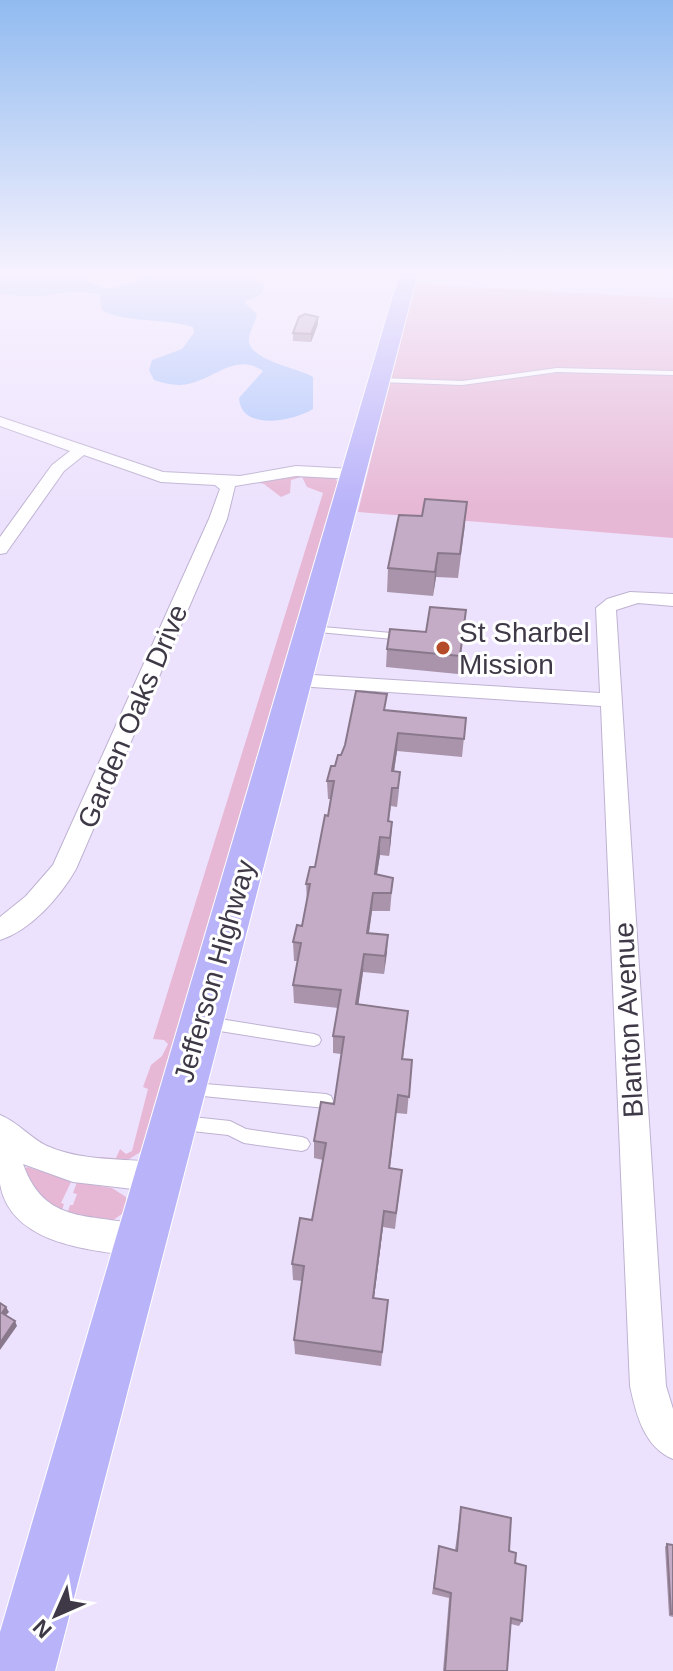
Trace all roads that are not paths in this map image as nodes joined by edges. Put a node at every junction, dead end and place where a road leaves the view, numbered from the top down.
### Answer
1 (388, 350) edge
2 (534, 360) dead end
3 (536, 372) junction
4 (673, 373) edge
5 (380, 380) junction
6 (0, 421) edge
7 (81, 450) junction
8 (355, 466) junction
9 (221, 481) junction
10 (0, 549) edge
11 (673, 600) edge
12 (311, 629) junction
13 (419, 639) edge
14 (297, 680) junction
15 (610, 700) junction
16 (0, 930) edge
17 (200, 1022) junction
18 (314, 1040) dead end
19 (326, 1101) edge
20 (177, 1105) junction
21 (0, 1129) edge
22 (0, 1143) edge
23 (302, 1144) dead end
24 (159, 1177) junction
25 (141, 1241) junction
26 (672, 1440) edge
27 (22, 1671) edge

1 - 5 main road, Jefferson Highway
2 - 3 lane
3 - 4 lane
3 - 5 lane
5 - 8 main road, Jefferson Highway
6 - 7 street
7 - 9 street
7 - 10 street
8 - 9 street
8 - 12 main road, Jefferson Highway
9 - 16 street, Garden Oaks Drive
11 - 15 street, Blanton Avenue
12 - 13 lane
12 - 14 main road, Jefferson Highway
14 - 15 street
14 - 17 main road, Jefferson Highway
15 - 26 street, Blanton Avenue
17 - 18 lane
17 - 20 main road, Jefferson Highway
19 - 20 lane
20 - 23 lane
20 - 24 main road, Jefferson Highway
21 - 24 street
22 - 25 street
24 - 25 main road, Jefferson Highway
25 - 27 main road, Jefferson Highway

